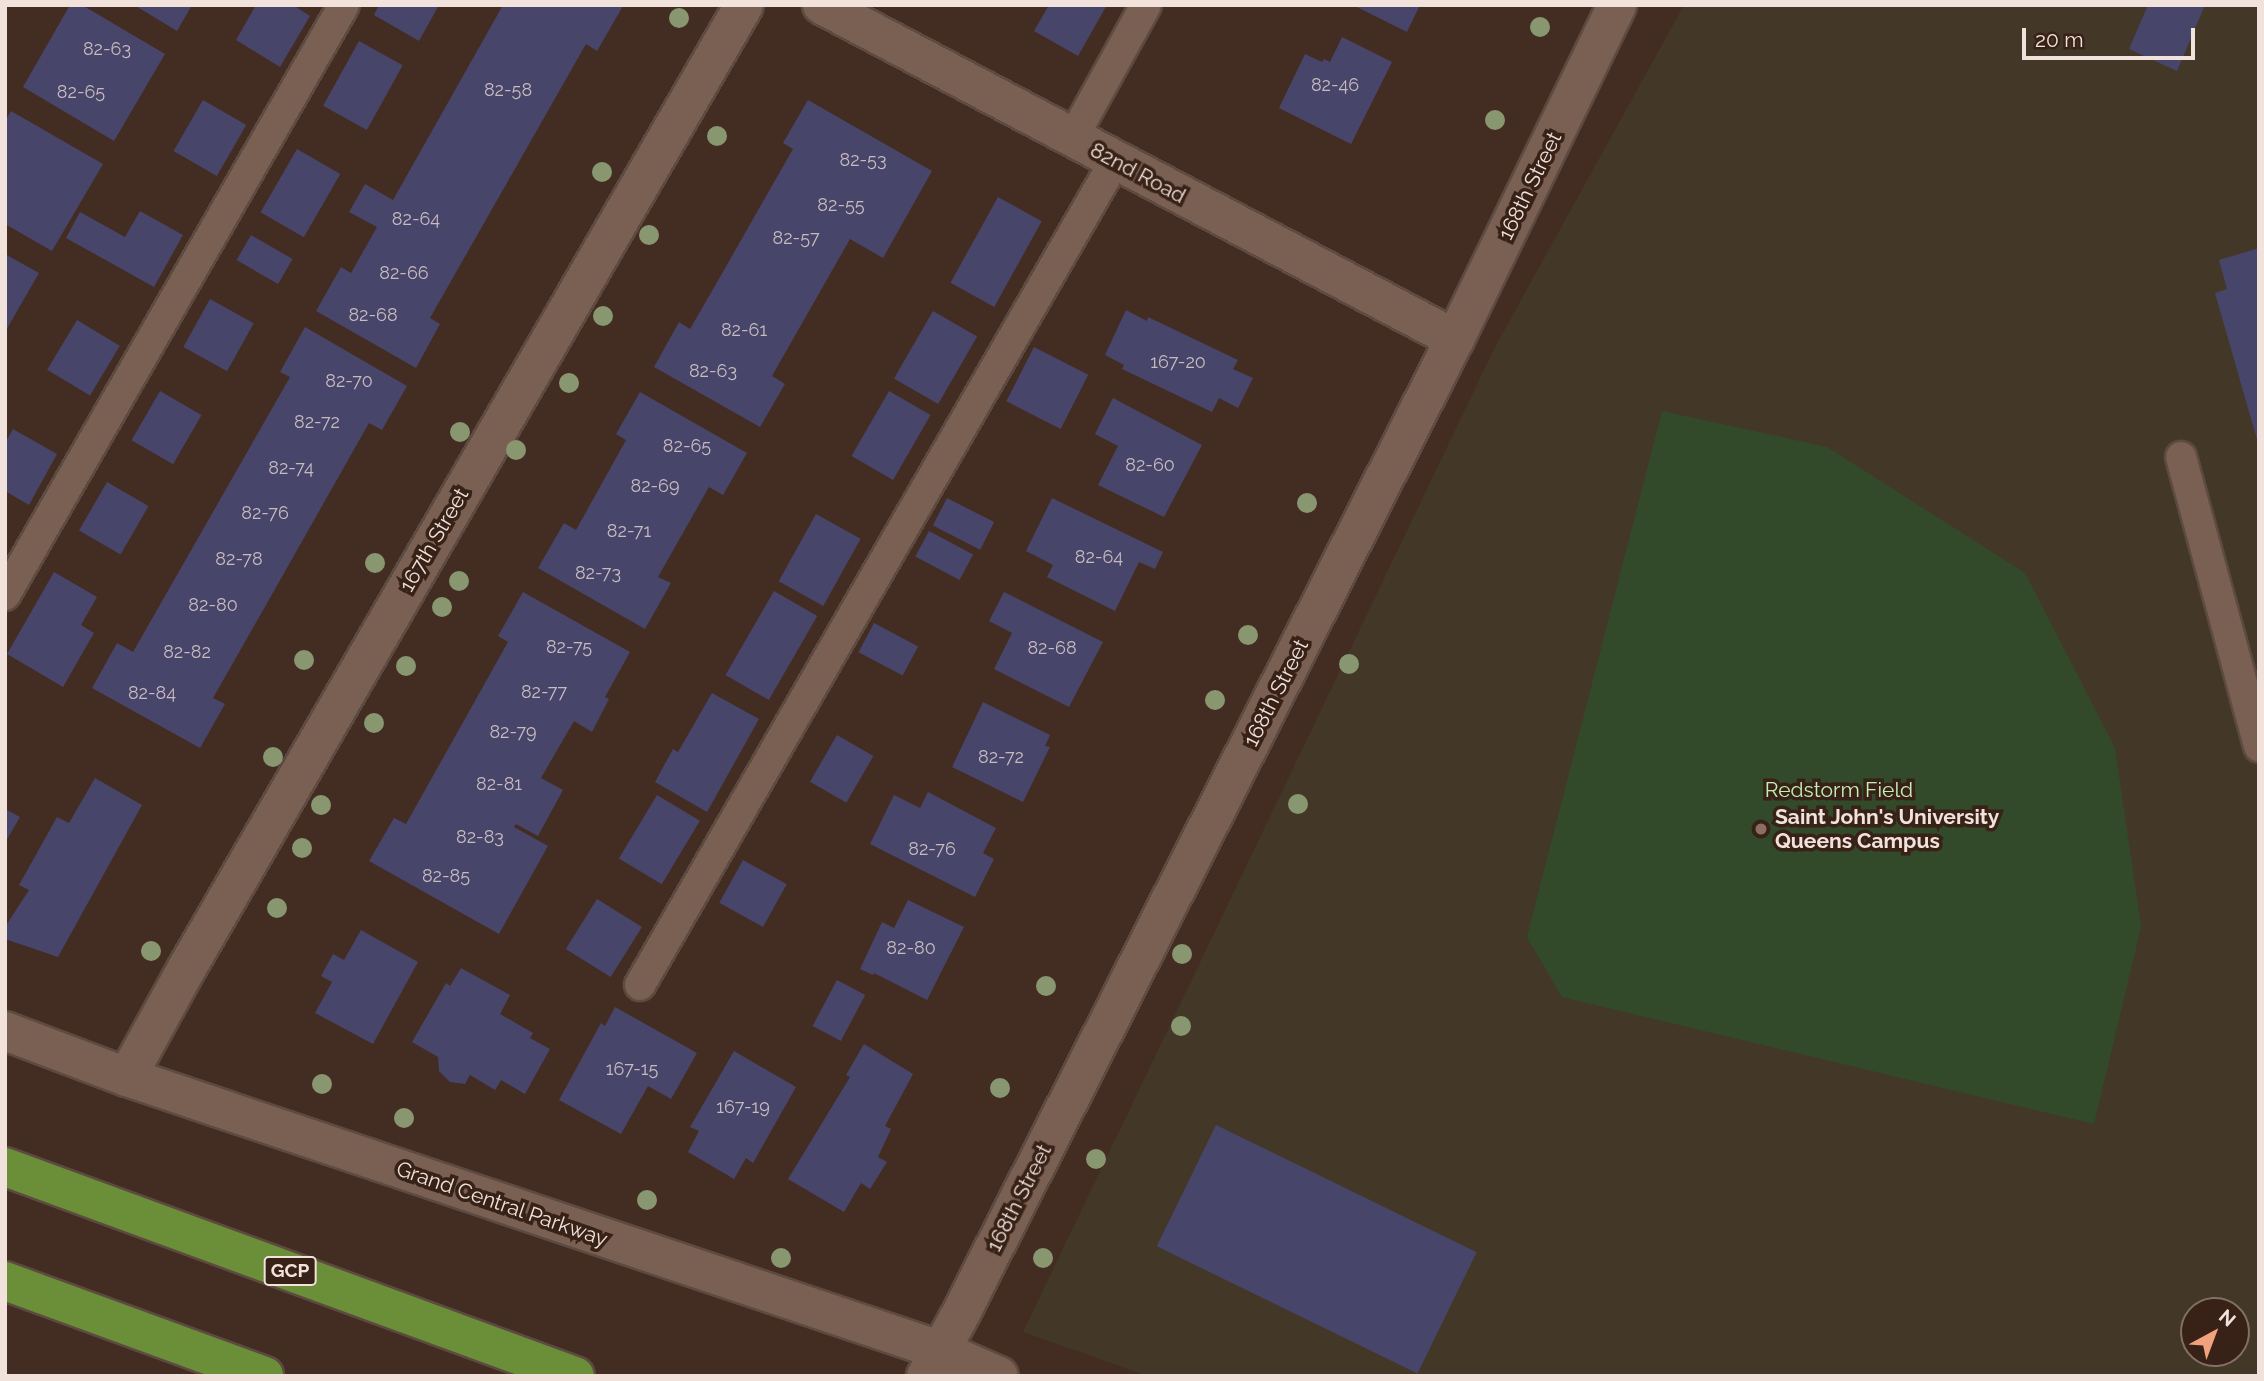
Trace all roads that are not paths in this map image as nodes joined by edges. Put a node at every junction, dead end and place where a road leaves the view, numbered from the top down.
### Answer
1 (344, 5) edge
2 (744, 5) edge
3 (822, 5) edge
4 (1146, 5) edge
5 (1617, 5) edge
6 (1072, 139) junction
7 (1115, 161) junction
8 (1455, 339) junction
9 (2181, 457) dead end
10 (5, 595) edge
11 (2259, 747) edge
12 (640, 985) dead end
13 (5, 1031) edge
14 (127, 1077) junction
15 (5, 1167) edge
16 (5, 1281) edge
17 (934, 1364) edge
18 (264, 1376) edge
19 (575, 1376) edge
20 (999, 1376) edge

1 - 10 lane
2 - 14 street, 167th Street
3 - 6 street, 82nd Road
4 - 6 lane
5 - 8 street, 168th Street
6 - 7 street, 82nd Road
7 - 8 street, 82nd Road
7 - 12 lane
8 - 17 street, 168th Street
9 - 11 lane
13 - 14 street, Grand Central Parkway
14 - 17 street, Grand Central Parkway
15 - 19 highway, GCP
16 - 18 highway
17 - 20 street, Grand Central Parkway

